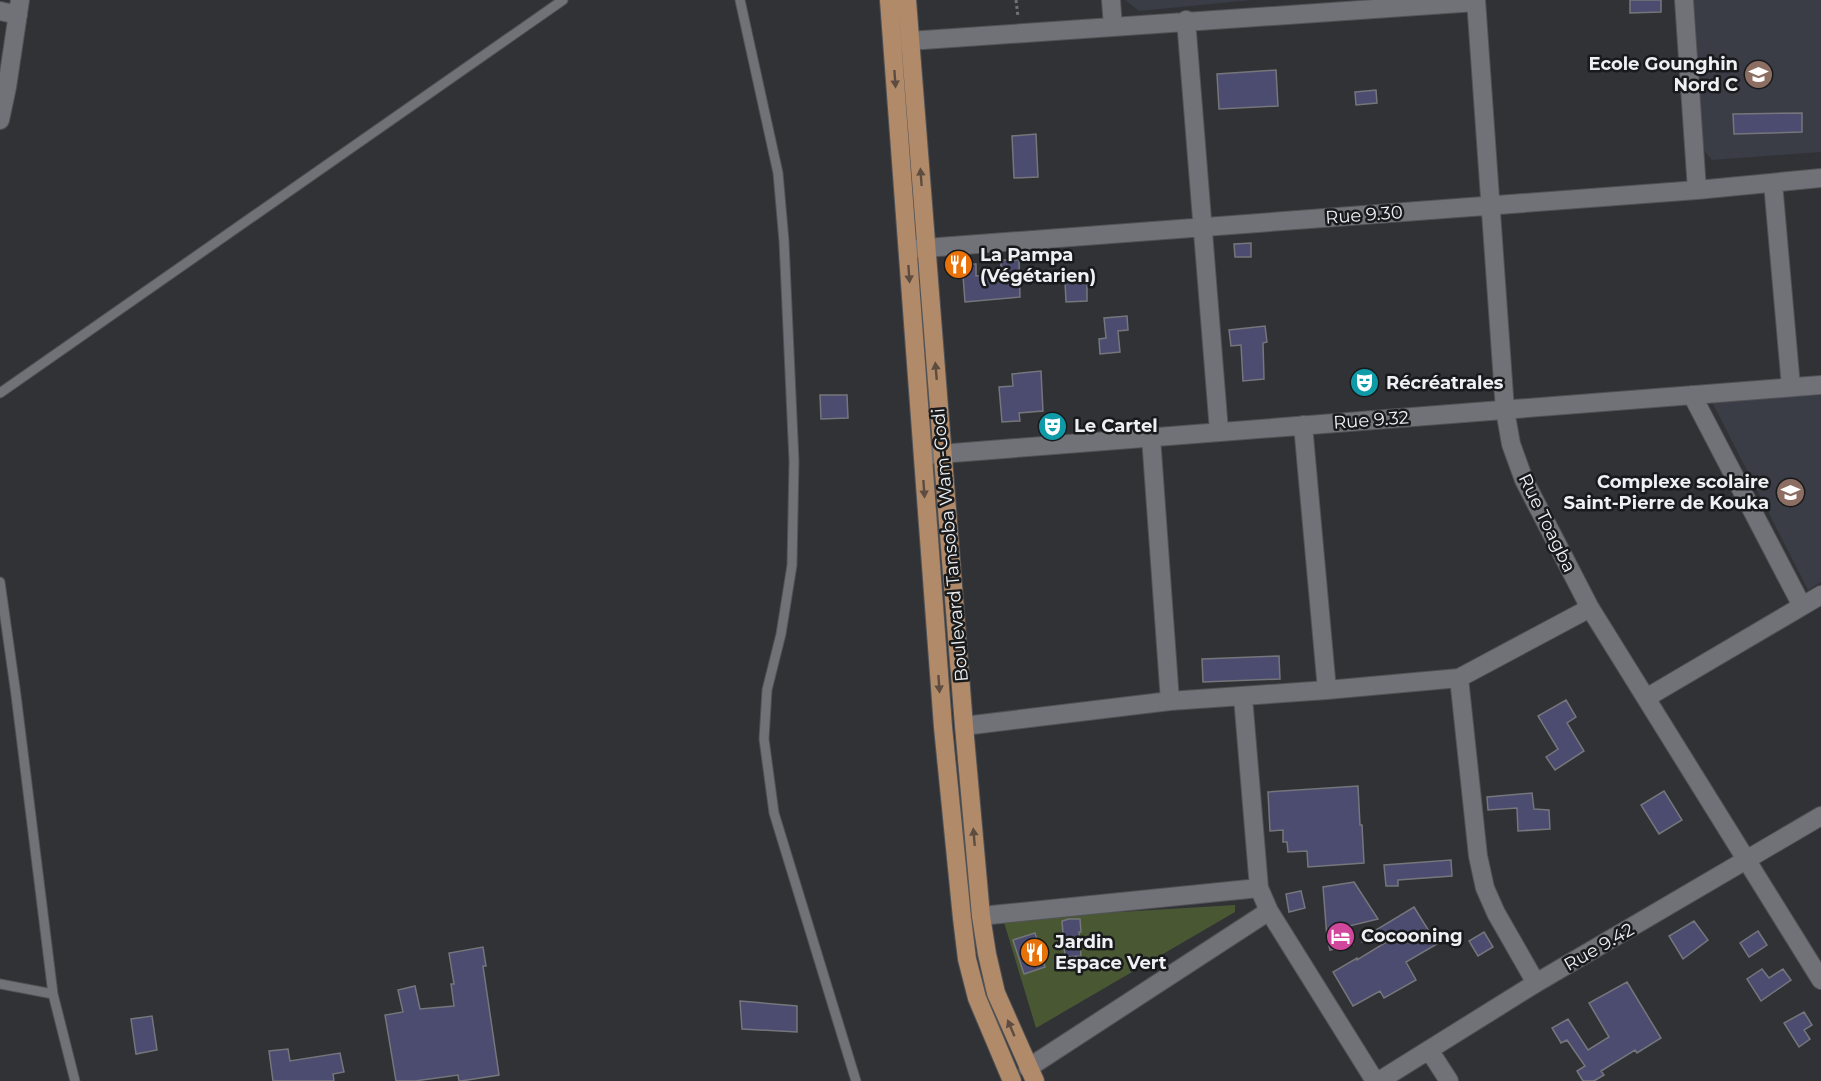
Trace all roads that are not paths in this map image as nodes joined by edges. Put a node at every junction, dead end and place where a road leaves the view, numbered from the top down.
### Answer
1 (563, 0) edge
2 (740, 0) edge
3 (890, 0) edge
4 (907, 0) edge
5 (1111, 0) edge
6 (1684, 0) edge
7 (1476, 1) edge
8 (1276, 8) edge
9 (13, 9) edge
10 (1186, 20) junction
11 (1113, 27) junction
12 (901, 41) junction
13 (0, 120) edge
14 (1821, 178) edge
15 (1773, 183) junction
16 (1697, 190) junction
17 (1490, 206) junction
18 (1203, 226) junction
19 (926, 248) junction
20 (907, 250) junction
21 (1821, 385) edge
22 (1791, 387) junction
23 (0, 393) edge
24 (1692, 395) junction
25 (1505, 410) junction
26 (1303, 425) junction
27 (1219, 431) junction
28 (1151, 437) junction
29 (943, 453) junction
30 (922, 455) junction
31 (0, 582) edge
32 (1821, 594) edge
33 (1802, 606) junction
34 (1590, 608) junction
35 (1459, 678) junction
36 (1327, 690) junction
37 (1243, 697) junction
38 (1646, 698) junction
39 (1170, 701) junction
40 (964, 726) junction
41 (1821, 816) edge
42 (1747, 860) junction
43 (1259, 888) junction
44 (1269, 911) junction
45 (981, 916) junction
46 (1821, 980) edge
47 (1536, 983) junction
48 (0, 984) edge
49 (53, 994) junction
50 (1429, 1050) junction
51 (1032, 1074) edge
52 (75, 1081) edge
53 (856, 1081) edge
54 (1012, 1081) edge
55 (1377, 1081) edge
56 (1449, 1081) edge

1 - 23 lane
2 - 53 lane
3 - 12 main road, Boulevard Tansoba Wam-Godi
4 - 12 main road, Boulevard Tansoba Wam-Godi
5 - 11 street
6 - 16 street
7 - 8 street
7 - 17 street, Rue Toagba
8 - 10 street
9 - 13 street
10 - 11 street
10 - 18 street
11 - 12 street
19 -> 12 main road, Boulevard Tansoba Wam-Godi
12 -> 20 main road, Boulevard Tansoba Wam-Godi
14 - 15 street, Rue 9.30
15 - 16 street, Rue 9.30
15 - 22 street
16 - 17 street, Rue 9.30
17 - 18 street, Rue 9.30
17 - 25 street, Rue Toagba
18 - 19 street, Rue 9.30
18 - 27 street
19 - 20 street, Rue 9.30
29 -> 19 main road, Boulevard Tansoba Wam-Godi
20 -> 30 main road, Boulevard Tansoba Wam-Godi
21 - 22 street, Rue 9.32
22 - 24 street, Rue 9.32
24 - 25 street, Rue 9.32
24 - 33 street
25 - 26 street, Rue 9.32
25 - 34 street, Rue Toagba
26 - 27 street, Rue 9.32
26 - 36 street
27 - 28 street, Rue 9.32
28 - 29 street, Rue 9.32
28 - 39 street
29 - 30 street, Rue 9.32
29 - 40 main road, Boulevard Tansoba Wam-Godi
30 -> 54 main road, Boulevard Tansoba Wam-Godi
31 - 49 lane
32 - 33 street
33 - 38 street
34 - 35 street
34 - 38 street, Rue Toagba
35 - 36 street
35 - 47 street
36 - 37 street
37 - 39 street
37 - 43 street
38 - 42 street, Rue Toagba
39 - 40 street
45 -> 40 main road, Boulevard Tansoba Wam-Godi
41 - 42 street, Rue 9.42
42 - 46 street, Rue Toagba
42 - 47 street, Rue 9.42
43 - 44 street
43 - 45 street
44 - 51 street
44 - 55 street
51 -> 45 main road, Boulevard Tansoba Wam-Godi
47 - 50 street, Rue 9.42
48 - 49 lane
49 - 52 lane
50 - 55 street, Rue 9.42
50 - 56 street

